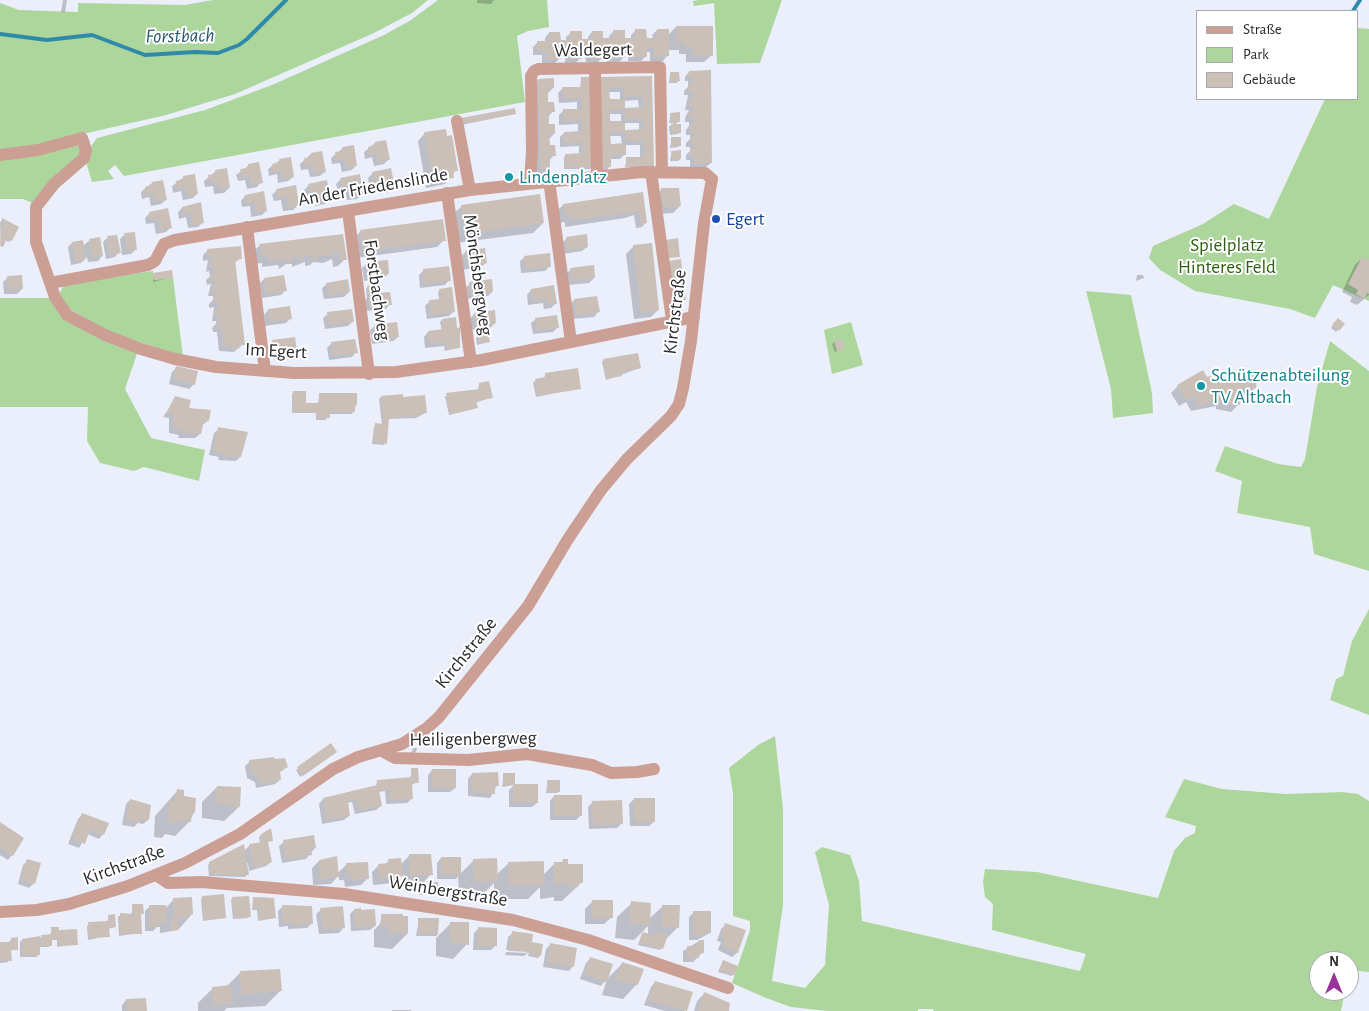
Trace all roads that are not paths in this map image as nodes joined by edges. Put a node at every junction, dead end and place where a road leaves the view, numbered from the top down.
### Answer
1 (595, 68) junction
2 (457, 121) dead end
3 (0, 156) edge
4 (656, 172) junction
5 (597, 177) junction
6 (549, 180) junction
7 (712, 181) joint
8 (530, 182) junction
9 (470, 190) junction
10 (447, 193) junction
11 (348, 211) junction
12 (247, 227) junction
13 (50, 283) junction
14 (694, 317) junction
15 (672, 320) junction
16 (571, 342) junction
17 (471, 362) junction
18 (265, 371) junction
19 (369, 374) junction
20 (382, 751) junction
21 (654, 769) dead end
22 (156, 875) junction
23 (0, 912) edge
24 (728, 988) dead end

1 - 4 street, Waldegert
1 - 5 street
1 - 8 street, Waldegert
2 - 9 street
3 - 13 street, Im Egert
4 - 5 street, An der Friedenslinde
4 - 7 street, An der Friedenslinde
4 - 15 street
5 - 6 street, An der Friedenslinde
6 - 8 street, An der Friedenslinde
6 - 16 street
7 - 14 street, Kirchstraße
8 - 9 street, An der Friedenslinde
9 - 10 street, An der Friedenslinde
10 - 11 street, An der Friedenslinde
10 - 17 street, Mönchsbergweg
11 - 12 street, An der Friedenslinde
11 - 19 street, Forstbachweg
12 - 13 street, An der Friedenslinde
12 - 18 street
13 - 18 street, Im Egert
14 - 15 street, Im Egert
14 - 20 street, Kirchstraße
15 - 16 street, Im Egert
16 - 17 street, Im Egert
17 - 19 street, Im Egert
18 - 19 street, Im Egert
20 - 21 street, Heiligenbergweg
20 - 22 street, Kirchstraße
22 - 23 street, Kirchstraße
22 - 24 street, Weinbergstraße

